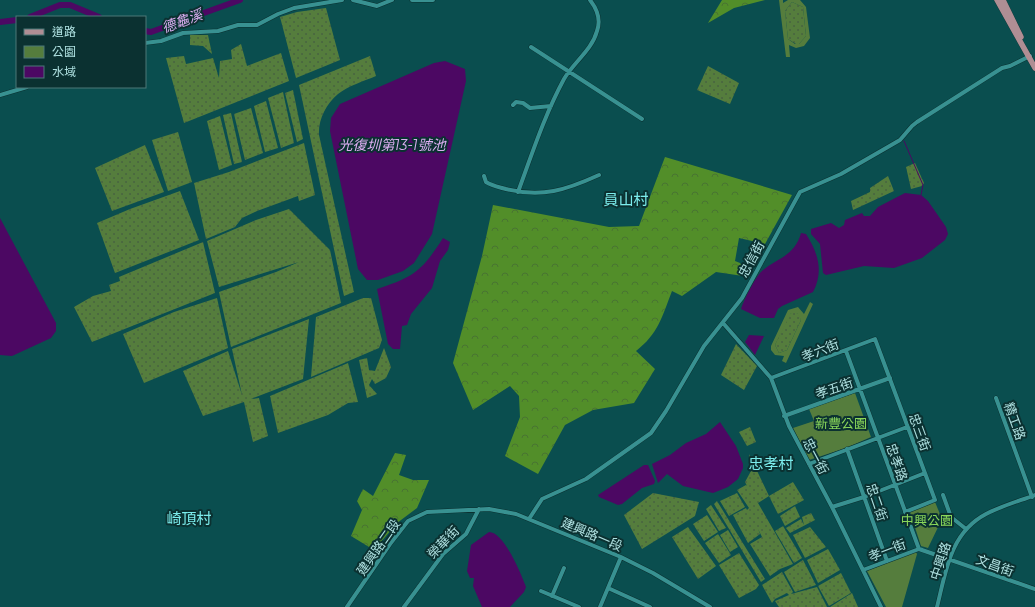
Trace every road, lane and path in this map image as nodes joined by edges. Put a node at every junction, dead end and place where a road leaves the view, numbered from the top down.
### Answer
1 (342, 0) edge
2 (353, 0) edge
3 (392, 0) edge
4 (412, 0) edge
5 (432, 0) edge
6 (590, 0) edge
7 (997, 0) edge
8 (1005, 2) edge
9 (146, 43) edge
10 (531, 47) dead end
11 (1030, 56) junction
12 (1035, 62) edge
13 (1035, 68) edge
14 (569, 71) junction
15 (24, 88) edge
16 (0, 95) edge
17 (513, 105) dead end
18 (551, 106) junction
19 (642, 119) dead end
20 (484, 176) dead end
21 (599, 176) dead end
22 (518, 192) junction
23 (723, 323) junction
24 (875, 339) joint
25 (846, 351) junction
26 (771, 378) junction
27 (890, 378) junction
28 (860, 390) junction
29 (996, 398) dead end
30 (784, 416) junction
31 (908, 427) junction
32 (878, 439) junction
33 (847, 449) junction
34 (809, 464) junction
35 (925, 473) junction
36 (895, 485) junction
37 (943, 495) dead end
38 (1033, 496) edge
39 (864, 497) junction
40 (832, 507) junction
41 (458, 509) joint
42 (479, 509) junction
43 (905, 512) junction
44 (529, 519) junction
45 (966, 529) junction
46 (919, 549) junction
47 (621, 557) junction
48 (949, 559) junction
49 (887, 561) junction
50 (564, 568) dead end
51 (863, 570) junction
52 (608, 588) junction
53 (1035, 589) edge
54 (541, 591) dead end
55 (552, 596) junction
56 (701, 602) junction
57 (347, 607) edge
58 (404, 607) edge
59 (579, 607) edge
60 (600, 607) edge
61 (650, 607) edge
62 (698, 607) edge
63 (710, 607) edge
64 (881, 607) edge
65 (937, 607) edge

1 - 9 street
2 - 3 street
4 - 5 street
6 - 14 street
7 - 11 main road
8 - 11 main road
10 - 14 street
11 - 12 main road
11 - 13 main road
11 - 23 street, 忠信街
14 - 18 street
14 - 19 street
15 - 16 street
17 - 18 street
18 - 22 street
20 - 22 street
21 - 22 street
23 - 26 street, 忠一街
23 - 44 street, 忠信街
24 - 25 street, 孝六街
24 - 27 street, 忠三街
25 - 26 street, 孝六街
25 - 28 street, 忠孝路
26 - 30 street, 忠一街
27 - 28 street, 孝五街
27 - 31 street, 忠三街
28 - 30 street, 孝五街
28 - 32 street, 忠孝路
29 - 38 street, 精工路
30 - 34 street, 忠一街
31 - 32 street
31 - 35 street, 忠三街
32 - 33 street
32 - 36 street, 忠孝路
33 - 34 street
33 - 39 street, 忠二街
34 - 40 street, 忠一街
35 - 36 street
35 - 43 street, 忠三街
36 - 39 street
36 - 43 street, 忠孝路
37 - 45 street
38 - 45 street, 中興路
39 - 40 street
39 - 49 street, 忠二街
40 - 51 street, 忠一街
41 - 42 street, 建興路一段
41 - 57 street, 建興路二段
42 - 44 street, 建興路一段
42 - 58 street, 榮華街
43 - 46 street, 忠孝路
44 - 47 street, 建興路一段
45 - 48 street, 中興路
46 - 48 street
46 - 49 street, 孝一街
47 - 52 street
47 - 56 street, 建興路一段
48 - 53 street, 文昌街
48 - 65 street, 中興路
49 - 51 street, 孝一街
50 - 55 street
51 - 64 street, 忠一街
52 - 60 street
52 - 61 street
54 - 55 street
55 - 59 street
56 - 62 street
56 - 63 street, 建興路一段

